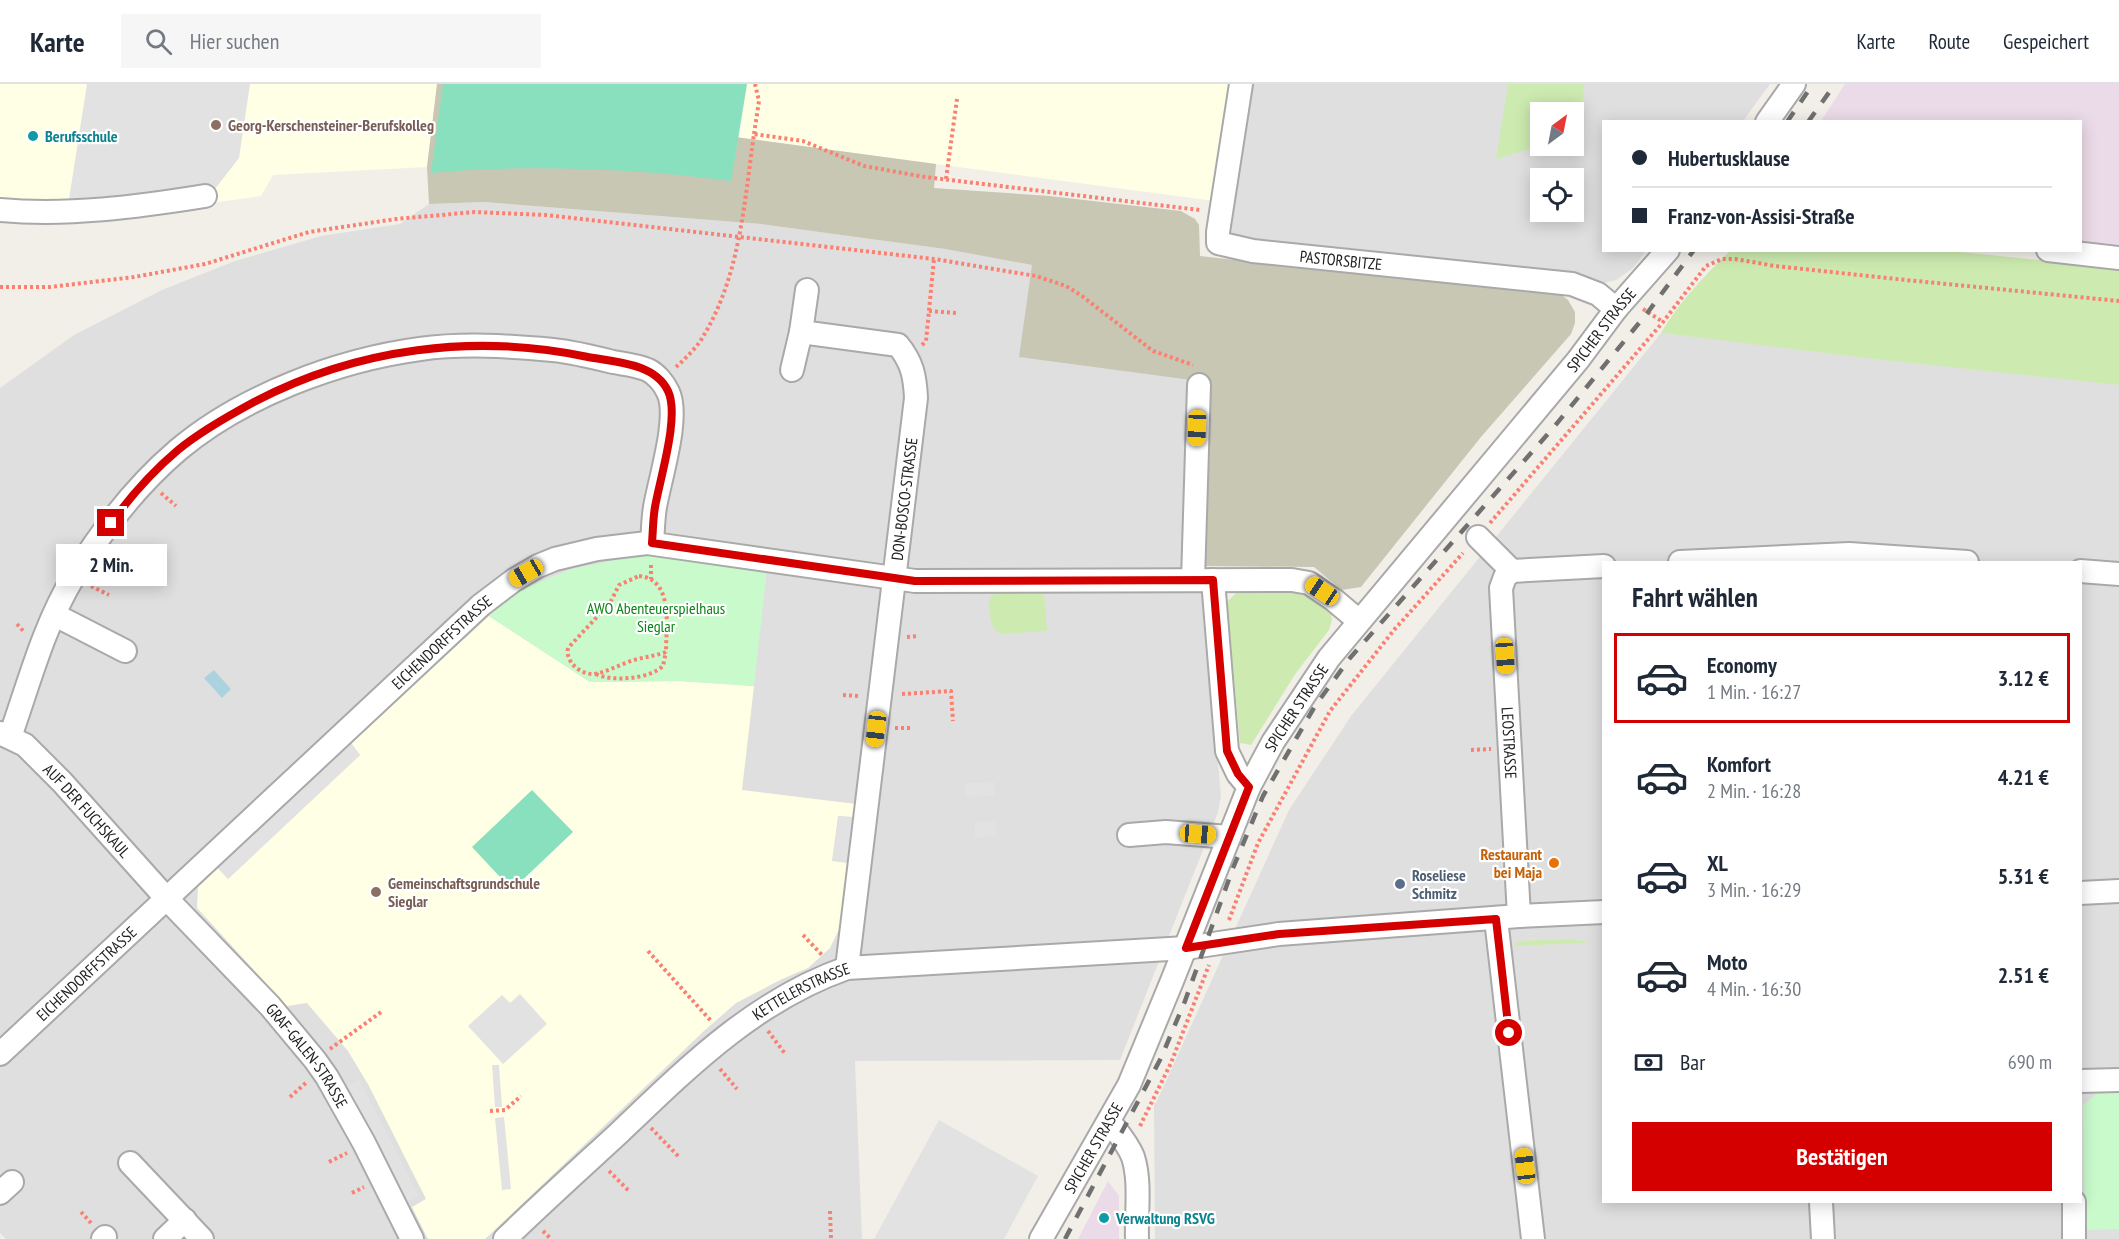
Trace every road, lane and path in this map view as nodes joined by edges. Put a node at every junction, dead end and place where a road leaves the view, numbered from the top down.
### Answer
1 (756, 84) edge
2 (1240, 84) edge
3 (1794, 84) edge
4 (957, 99) dead end
5 (1768, 120) edge
6 (754, 134) junction
7 (946, 179) junction
8 (204, 196) dead end
9 (0, 210) edge
10 (1222, 213) junction
11 (740, 235) junction
12 (1666, 252) edge
13 (2066, 252) edge
14 (2119, 258) edge
15 (934, 259) junction
16 (0, 287) edge
17 (807, 290) dead end
18 (2119, 301) edge
19 (1616, 309) junction
20 (929, 310) junction
21 (956, 313) dead end
22 (801, 332) junction
23 (908, 357) junction
24 (792, 370) dead end
25 (661, 381) junction
26 (1199, 385) joint
27 (1478, 537) junction
28 (652, 543) junction
29 (1849, 558) edge
30 (1722, 561) edge
31 (1938, 561) edge
32 (1602, 566) edge
33 (1512, 571) junction
34 (2082, 571) edge
35 (2119, 574) edge
36 (893, 579) junction
37 (1203, 580) junction
38 (55, 615) junction
39 (1359, 621) junction
40 (125, 651) dead end
41 (666, 652) junction
42 (596, 674) junction
43 (880, 695) junction
44 (953, 721) dead end
45 (5, 735) edge
46 (1249, 787) junction
47 (1130, 835) dead end
48 (1229, 837) junction
49 (2119, 891) edge
50 (2082, 893) edge
51 (167, 899) junction
52 (1602, 912) edge
53 (1519, 916) junction
54 (1496, 919) junction
55 (802, 935) dead end
56 (1218, 944) junction
57 (1186, 948) junction
58 (648, 951) dead end
59 (839, 971) junction
60 (381, 1012) dead end
61 (756, 1014) junction
62 (724, 1036) junction
63 (0, 1054) edge
64 (786, 1055) dead end
65 (315, 1060) junction
66 (2119, 1080) edge
67 (2082, 1081) edge
68 (521, 1096) dead end
69 (490, 1111) dead end
70 (638, 1114) junction
71 (1109, 1121) junction
72 (1126, 1144) junction
73 (594, 1156) junction
74 (680, 1158) dead end
75 (130, 1163) dead end
76 (630, 1192) dead end
77 (1821, 1203) edge
78 (2074, 1203) edge
79 (830, 1211) dead end
80 (185, 1220) junction
81 (165, 1239) edge
82 (202, 1239) edge
83 (412, 1239) edge
84 (505, 1239) edge
85 (831, 1239) edge
86 (1041, 1239) edge
87 (1137, 1239) edge
88 (1533, 1239) edge
89 (1823, 1239) edge
90 (2074, 1239) edge

1 - 6 path
2 - 10 street, PASTORSBITZE
3 - 5 street
4 - 7 path
6 - 7 path
6 - 11 path
7 - 10 path
8 - 9 street
10 - 19 street, PASTORSBITZE
11 - 15 path
11 - 16 path
11 - 25 path
12 - 19 street, SPICHER STRASSE
13 - 14 street
15 - 20 path
15 - 26 path
17 - 22 street
18 - 27 path
19 - 39 street, SPICHER STRASSE
20 - 21 path
20 - 23 path
22 - 23 street
22 - 24 street
23 - 36 street, DON-BOSCO-STRASSE
25 - 28 street
25 - 38 street
26 - 37 street
27 - 33 street
27 - 56 path
28 - 36 street, EICHENDORFFSTRASSE
28 - 51 street, EICHENDORFFSTRASSE
29 - 30 street
29 - 31 street
32 - 33 street
33 - 53 street, LEOSTRASSE
34 - 35 street
36 - 37 street, EICHENDORFFSTRASSE
36 - 43 street, DON-BOSCO-STRASSE
37 - 39 street, EICHENDORFFSTRASSE
37 - 46 street
38 - 40 street
38 - 45 street
39 - 46 street, SPICHER STRASSE
41 - 42 path
41 - 42 path
41 - 42 path
43 - 44 path
43 - 59 street, DON-BOSCO-STRASSE
45 - 51 street, AUF DER FUCHSKAUL
46 - 48 street, SPICHER STRASSE
47 - 48 street
48 - 57 street, SPICHER STRASSE
49 - 50 street
51 - 63 street, EICHENDORFFSTRASSE
51 - 65 street, GRAF-GALEN-STRASSE
52 - 53 street, KETTELERSTRASSE
53 - 54 street, KETTELERSTRASSE
54 - 56 street, KETTELERSTRASSE
54 - 88 street
55 - 59 path
56 - 57 street, KETTELERSTRASSE
56 - 72 path
57 - 59 street, KETTELERSTRASSE
57 - 71 street, SPICHER STRASSE
58 - 62 path
59 - 61 street, KETTELERSTRASSE
60 - 65 path
61 - 62 street, KETTELERSTRASSE
61 - 64 path
62 - 70 street, KETTELERSTRASSE
65 - 83 street, GRAF-GALEN-STRASSE
66 - 67 street
68 - 69 path
70 - 73 street, KETTELERSTRASSE
70 - 74 path
71 - 72 street
71 - 86 street, SPICHER STRASSE
72 - 87 street
73 - 76 path
73 - 84 street, KETTELERSTRASSE
75 - 80 street
77 - 89 street
78 - 90 street
79 - 85 path
80 - 81 street
80 - 82 street

